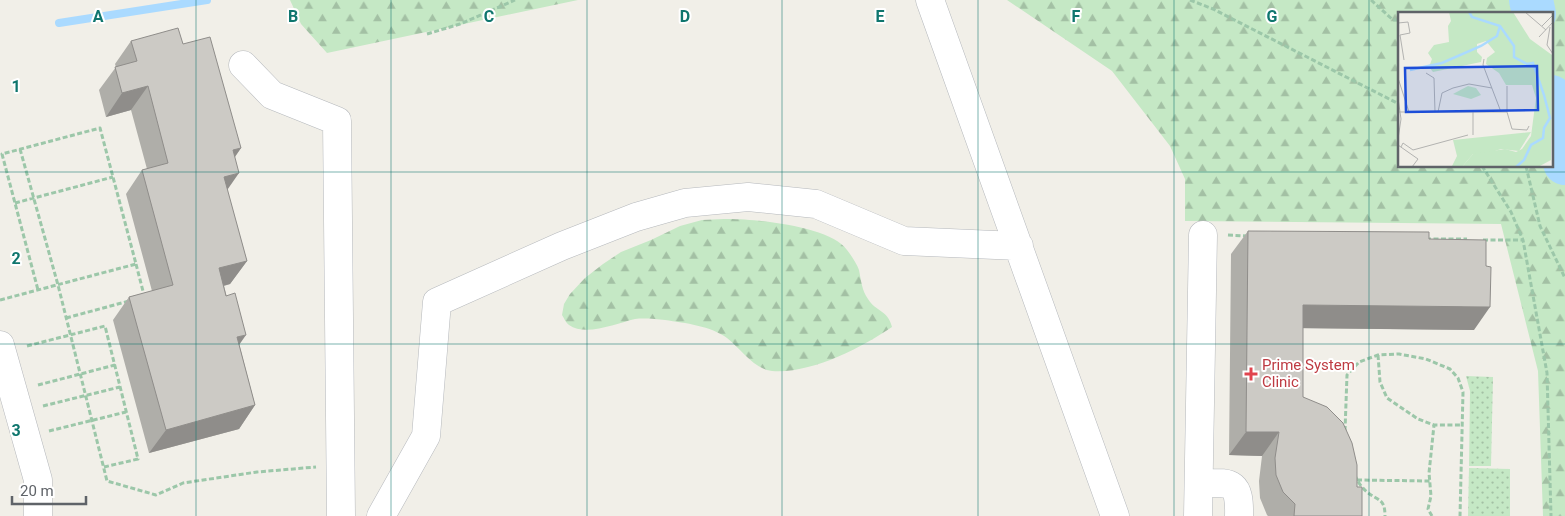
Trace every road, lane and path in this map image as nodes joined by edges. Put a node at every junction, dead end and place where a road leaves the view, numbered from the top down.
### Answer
1 (515, 0) edge
2 (930, 0) edge
3 (1190, 0) edge
4 (1372, 0) edge
5 (1398, 20) edge
6 (427, 34) dead end
7 (243, 65) dead end
8 (1398, 103) edge
9 (20, 149) junction
10 (1483, 168) edge
11 (1526, 168) edge
12 (113, 177) junction
13 (34, 198) junction
14 (15, 203) junction
15 (1203, 235) joint
16 (1253, 236) edge
17 (1423, 239) edge
18 (1473, 240) edge
19 (1483, 240) edge
20 (1523, 240) junction
21 (1019, 246) junction
22 (136, 264) junction
23 (1565, 278) edge
24 (58, 285) junction
25 (38, 290) junction
26 (0, 300) edge
27 (66, 318) junction
28 (71, 335) junction
29 (1, 349) edge
30 (1378, 355) junction
31 (114, 365) junction
32 (80, 374) junction
33 (120, 387) junction
34 (86, 395) junction
35 (126, 412) junction
36 (19, 414) junction
37 (92, 420) junction
38 (1434, 425) junction
39 (1462, 425) junction
40 (1345, 432) edge
41 (341, 460) junction
42 (104, 468) junction
43 (1354, 472) edge
44 (1357, 480) junction
45 (1430, 481) junction
46 (1199, 483) junction
47 (38, 516) edge
48 (342, 516) edge
49 (381, 516) edge
50 (1115, 516) edge
51 (1198, 516) edge
52 (1239, 516) edge
53 (1386, 516) edge
54 (1432, 516) edge
55 (1460, 516) edge
56 (1551, 516) edge

1 - 6 path
2 - 21 lane
3 - 8 path
4 - 5 path
7 - 41 lane
9 - 12 path
9 - 13 path
9 - 14 path
10 - 20 path
11 - 23 path
12 - 13 path
12 - 22 path
13 - 14 path
13 - 24 path
14 - 25 path
15 - 16 path
15 - 46 lane
17 - 18 path
19 - 20 path
20 - 56 path
21 - 49 lane
21 - 50 lane
22 - 24 path
22 - 27 path
24 - 25 path
24 - 27 path
25 - 26 path
27 - 28 path
28 - 29 path
28 - 31 path
28 - 32 path
29 - 36 lane
30 - 38 path
30 - 39 path
30 - 40 path
31 - 32 path
31 - 33 path
32 - 34 path
32 - 36 path
33 - 34 path
33 - 35 path
34 - 36 path
34 - 37 path
35 - 37 path
35 - 42 path
36 - 37 path
36 - 47 lane
37 - 42 path
38 - 39 path
38 - 45 path
39 - 55 path
41 - 42 path
41 - 48 lane
43 - 44 path
44 - 45 path
44 - 53 path
45 - 54 path
46 - 51 lane
46 - 52 lane

